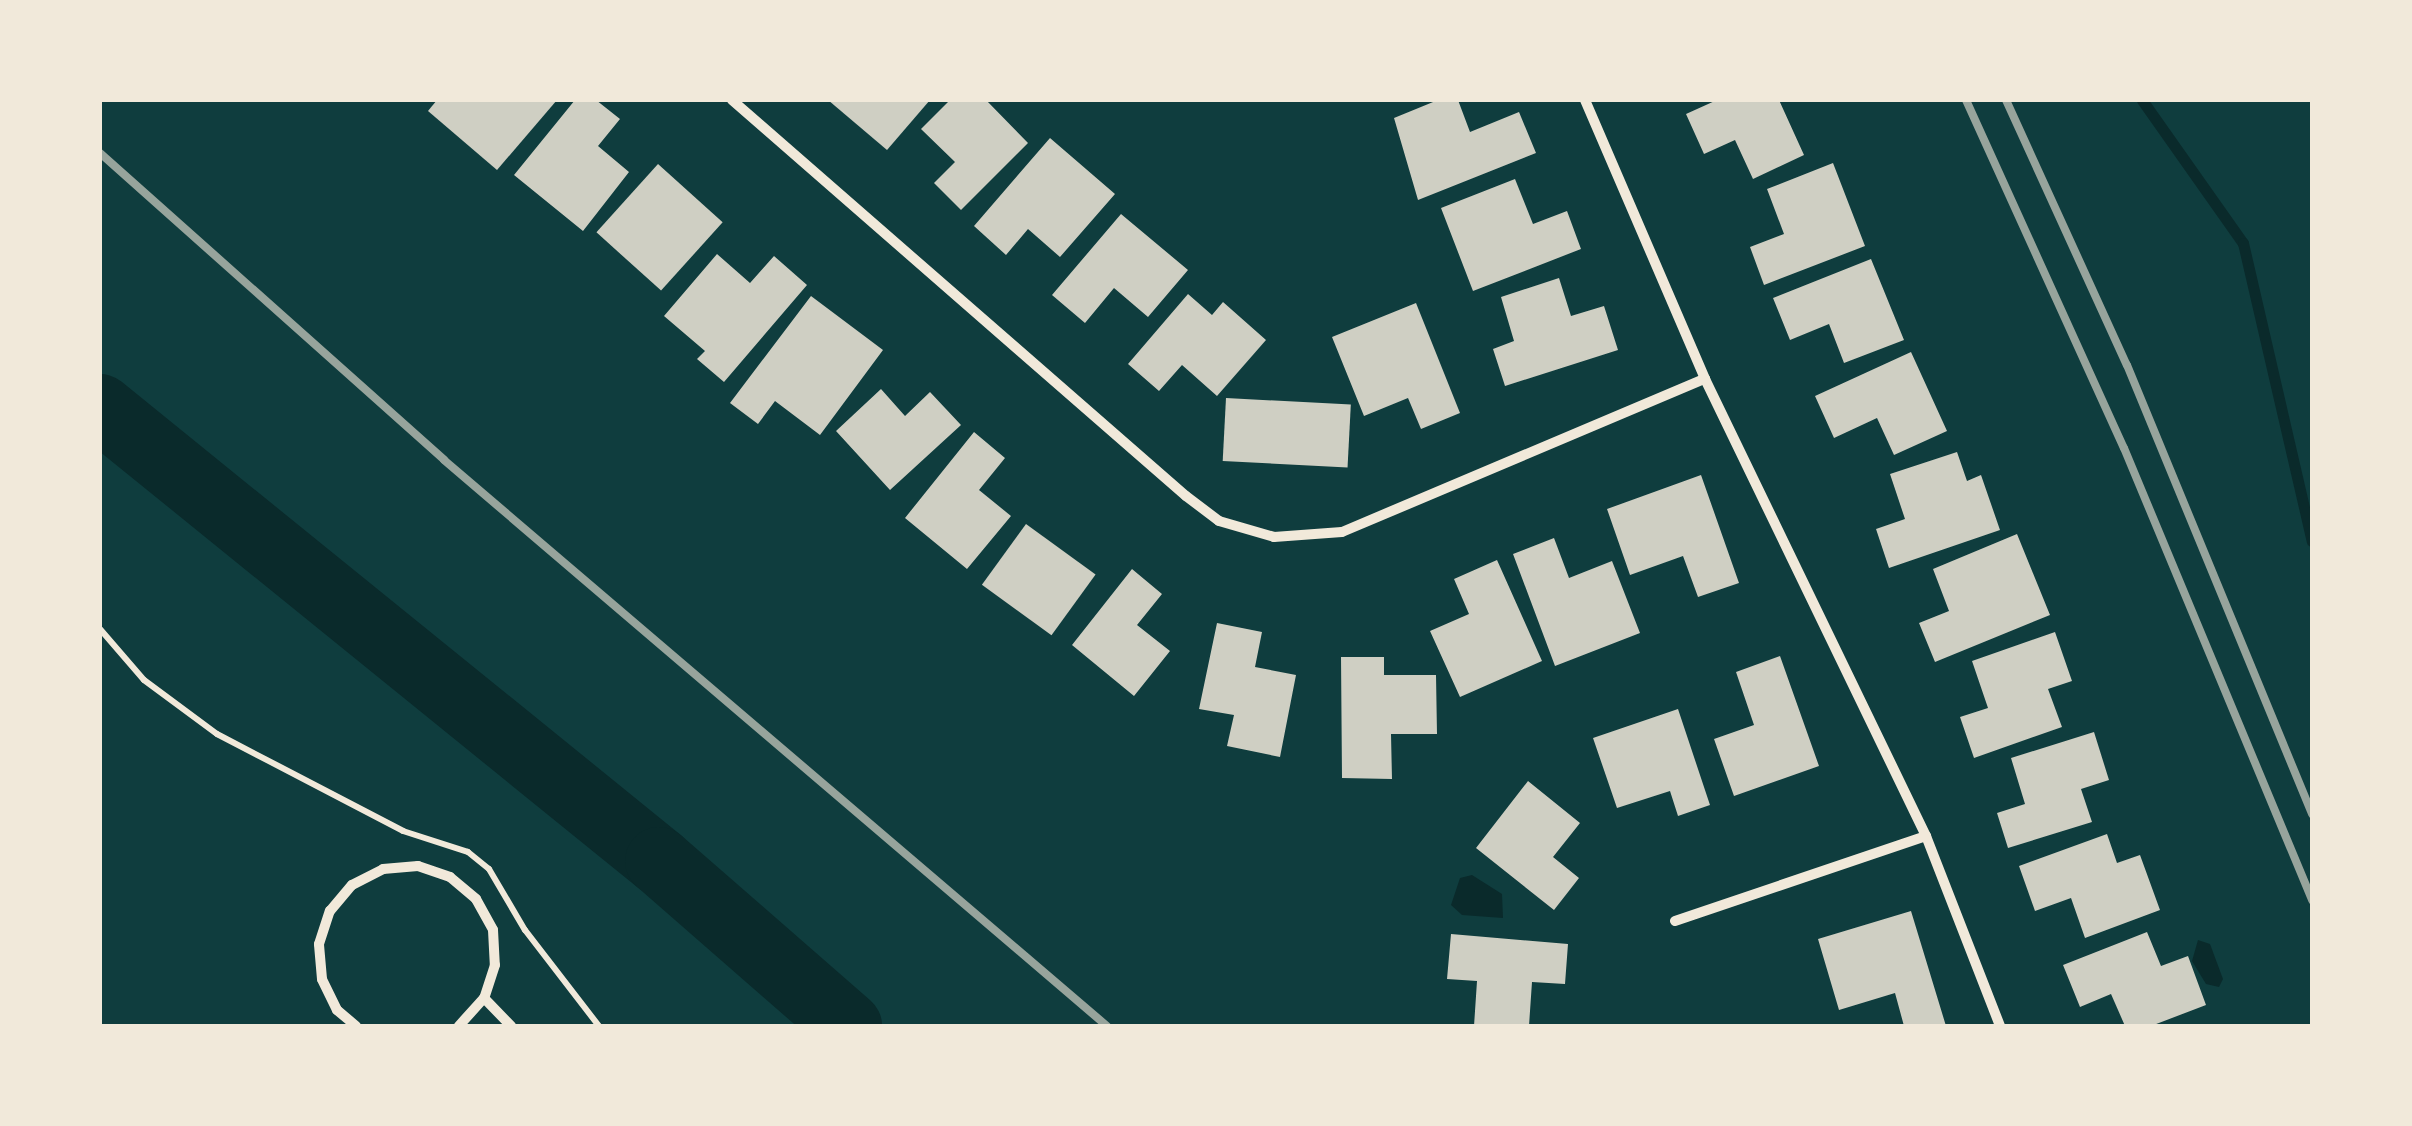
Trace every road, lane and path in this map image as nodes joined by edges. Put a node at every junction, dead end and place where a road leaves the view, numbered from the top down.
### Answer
1 (732, 100) edge
2 (1586, 100) edge
3 (1705, 379) junction
4 (100, 628) edge
5 (1926, 836) junction
6 (1675, 921) dead end
7 (484, 998) junction
8 (356, 1026) edge
9 (459, 1026) edge
10 (511, 1026) edge
11 (598, 1026) edge
12 (2000, 1026) edge

1 - 3 street
2 - 3 street
3 - 5 street
4 - 11 path
5 - 6 street
5 - 12 street
7 - 8 street
7 - 9 street
7 - 10 street

